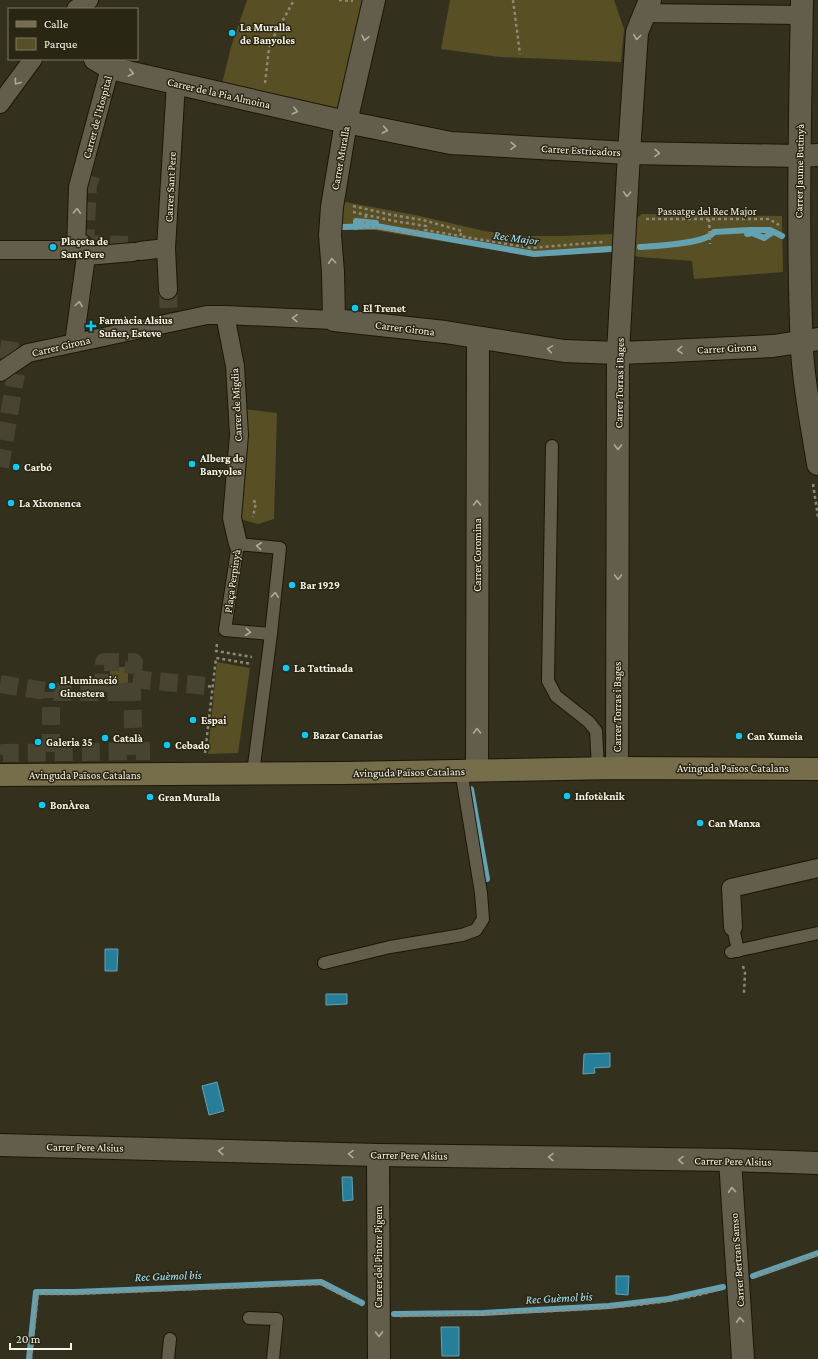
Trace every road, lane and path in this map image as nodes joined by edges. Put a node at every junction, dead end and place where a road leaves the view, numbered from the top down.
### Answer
1 (89, 0) edge
2 (294, 0) edge
3 (374, 0) edge
4 (513, 0) edge
5 (647, 7) edge
6 (802, 7) edge
7 (77, 8) edge
8 (520, 54) dead end
9 (32, 60) edge
10 (102, 64) edge
11 (176, 84) junction
12 (265, 84) dead end
13 (0, 104) edge
14 (346, 122) junction
15 (629, 153) junction
16 (808, 155) edge
17 (339, 207) junction
18 (366, 215) junction
19 (709, 219) junction
20 (798, 229) junction
21 (418, 230) dead end
22 (460, 236) junction
23 (624, 240) junction
24 (710, 244) dead end
25 (166, 248) junction
26 (82, 249) junction
27 (0, 250) edge
28 (168, 290) tunnel mouth
29 (225, 315) junction
30 (334, 320) junction
31 (478, 339) junction
32 (810, 340) edge
33 (74, 342) junction
34 (618, 353) junction
35 (15, 362) tunnel mouth
36 (552, 446) dead end
37 (818, 464) edge
38 (256, 502) dead end
39 (252, 522) dead end
40 (238, 544) junction
41 (271, 634) junction
42 (216, 651) dead end
43 (258, 658) dead end
44 (258, 664) dead end
45 (208, 686) tunnel mouth
46 (212, 687) junction
47 (204, 760) dead end
48 (607, 768) junction
49 (818, 769) edge
50 (469, 770) junction
51 (253, 773) junction
52 (0, 775) edge
53 (818, 868) edge
54 (733, 927) joint
55 (818, 933) edge
56 (735, 952) junction
57 (324, 963) dead end
58 (744, 993) dead end
59 (0, 1145) edge
60 (378, 1155) junction
61 (730, 1160) junction
62 (818, 1163) edge
63 (818, 1254) edge
64 (738, 1283) junction
65 (378, 1311) junction
66 (249, 1318) dead end
67 (170, 1339) dead end
68 (31, 1359) edge
69 (168, 1359) edge
70 (273, 1359) edge
71 (379, 1359) edge
72 (743, 1359) edge

1 - 7 street
2 - 12 path
3 -> 14 street, Carrer Muralla
4 - 8 path
5 - 6 street
5 -> 15 street, Carrer Torras i Bages
6 - 16 street, Carrer Jaume Butinyà
9 -> 13 street
10 -> 11 street, Carrer de la Pia Almoina
26 -> 10 street, Carrer de l'Hospital
11 -> 14 street, Carrer de la Pia Almoina
11 - 25 street, Carrer Sant Pere
14 -> 15 street, Carrer Estricadors
14 - 17 street, Carrer Muralla
15 -> 16 street, Carrer Estricadors
15 -> 23 street, Carrer Torras i Bages
16 - 20 street, Carrer Jaume Butinyà
17 - 18 path, Passatge del Rec Major
17 - 22 path
30 -> 17 street, Carrer Muralla
18 - 21 path
18 - 22 path, Passatge del Rec Major
19 - 20 path, Passatge del Rec Major
19 - 23 path, Passatge del Rec Major
19 - 24 path
20 - 32 street, Carrer Jaume Butinyà
22 - 23 path, Passatge del Rec Major
23 - 34 street, Carrer Torras i Bages
25 - 26 street
25 - 28 street, Carrer Sant Pere
26 - 27 street
33 -> 26 street, Carrer de l'Hospital
30 -> 29 street, Carrer Girona
29 - 33 street, Carrer Girona
29 - 40 street, Carrer de Migdia
30 - 31 street, Carrer Girona
34 -> 31 street, Carrer Girona
50 -> 31 street, Carrer Coromina
32 -> 34 street, Carrer Girona
32 - 37 street, Carrer Jaume Butinyà
33 - 35 street, Carrer Girona
34 -> 48 street, Carrer Torras i Bages
36 - 48 lane
38 - 39 path
41 -> 40 lane, Plaça Perpinyà
40 -> 41 lane, Plaça Perpinyà
41 - 51 lane, Plaça Perpinyà
42 - 43 path
44 - 46 path
45 - 46 path
46 - 47 path
48 - 49 main road, Avinguda Països Catalans
48 - 50 main road, Avinguda Països Catalans
50 - 51 main road, Avinguda Països Catalans
50 - 57 lane
51 - 52 main road, Avinguda Països Catalans
53 - 54 street
54 - 56 lane
55 - 56 lane
56 - 58 path
60 -> 59 street, Carrer Pere Alsius
61 -> 60 street, Carrer Pere Alsius
60 - 65 street, Carrer del Pintor Pigem
61 - 62 street, Carrer Pere Alsius
64 -> 61 street, Carrer Bertran Samso
63 - 64 path
64 - 65 path
72 -> 64 street, Carrer Bertran Samso
65 - 68 path
65 -> 71 street, Carrer del Pintor Pigem
66 - 70 lane
67 - 69 lane

